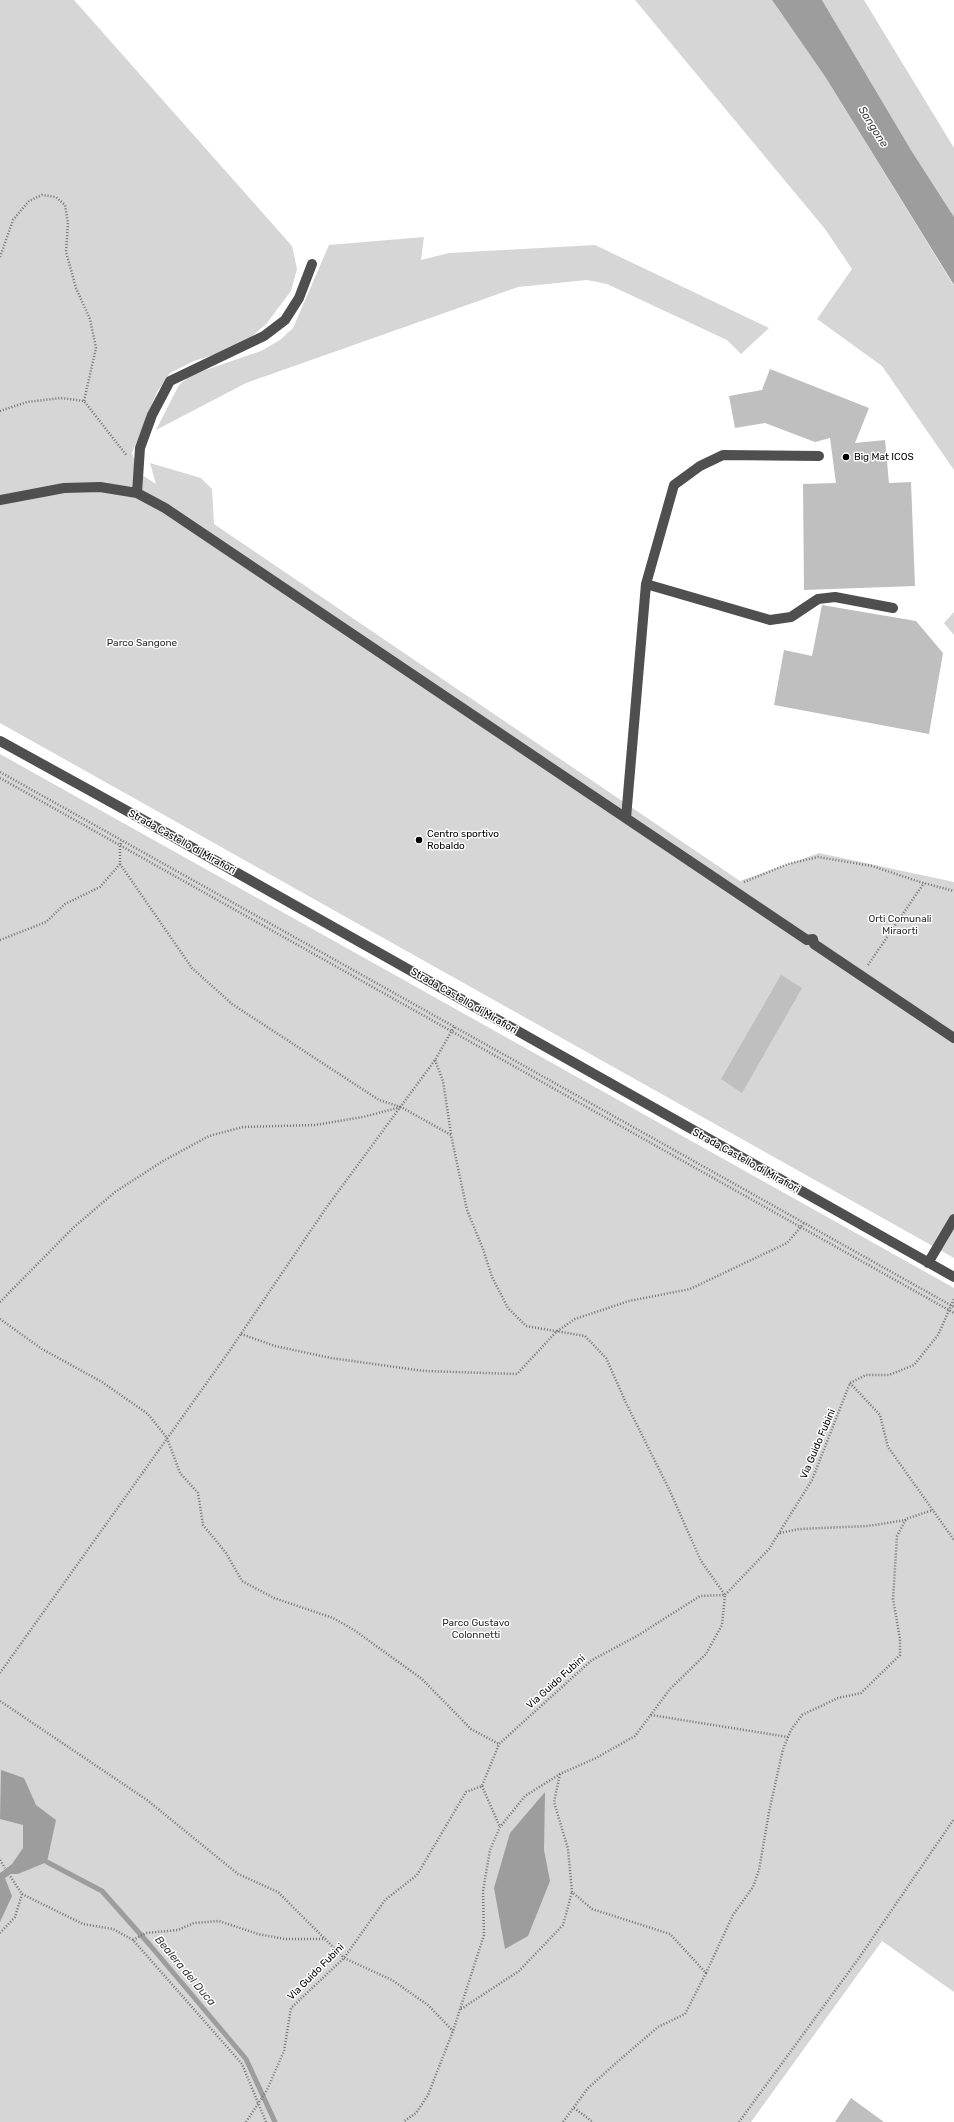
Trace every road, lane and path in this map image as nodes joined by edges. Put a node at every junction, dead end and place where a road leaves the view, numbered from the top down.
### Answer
1 (0, 257) edge
2 (312, 264) dead end
3 (84, 400) junction
4 (0, 411) edge
5 (819, 456) dead end
6 (139, 473) junction
7 (137, 493) junction
8 (0, 500) edge
9 (646, 584) junction
10 (893, 608) dead end
11 (0, 741) edge
12 (0, 772) edge
13 (0, 778) edge
14 (626, 818) junction
15 (122, 841) junction
16 (120, 845) junction
17 (120, 864) junction
18 (924, 883) junction
19 (954, 891) edge
20 (736, 892) junction
21 (0, 940) edge
22 (861, 975) junction
23 (454, 1027) junction
24 (451, 1032) junction
25 (954, 1038) edge
26 (435, 1060) junction
27 (401, 1107) junction
28 (451, 1135) junction
29 (954, 1219) edge
30 (804, 1223) junction
31 (800, 1228) junction
32 (928, 1263) junction
33 (954, 1277) edge
34 (954, 1299) edge
35 (0, 1302) edge
36 (952, 1306) edge
37 (949, 1310) junction
38 (954, 1313) edge
39 (0, 1320) edge
40 (556, 1332) junction
41 (241, 1334) junction
42 (850, 1383) junction
43 (167, 1438) junction
44 (933, 1510) junction
45 (906, 1520) junction
46 (779, 1534) junction
47 (954, 1540) edge
48 (725, 1595) junction
49 (0, 1673) edge
50 (0, 1701) edge
51 (650, 1715) junction
52 (788, 1737) junction
53 (499, 1744) junction
54 (560, 1774) junction
55 (482, 1786) junction
56 (954, 1819) edge
57 (500, 1827) junction
58 (0, 1860) edge
59 (5, 1868) dead end
60 (10, 1876) dead end
61 (572, 1892) junction
62 (22, 1894) junction
63 (0, 1932) edge
64 (325, 1939) junction
65 (133, 1940) junction
66 (344, 1958) junction
67 (706, 1972) junction
68 (460, 2009) junction
69 (453, 2031) junction
70 (259, 2104) junction
71 (574, 2108) junction
72 (246, 2122) edge
73 (266, 2122) edge
74 (403, 2122) edge
75 (563, 2122) edge
76 (593, 2122) edge
77 (739, 2122) edge

1 - 3 path
2 - 6 street
3 - 4 path
3 - 6 path
5 - 9 street
6 - 7 street
7 - 8 street
7 - 14 street
9 - 10 street
9 - 14 street
11 - 32 street, Strada Castello di Mirafiori
12 - 15 path
13 - 16 path
14 - 20 street
15 - 16 path
15 - 23 path
16 - 17 path
16 - 24 path
17 - 21 path
17 - 27 path
18 - 19 path
18 - 20 path
18 - 22 path
20 - 22 street
22 - 25 street
23 - 24 path
23 - 30 path
24 - 26 path
24 - 31 path
26 - 27 path
26 - 28 path
27 - 28 path
27 - 35 path
27 - 41 path
28 - 40 path
29 - 32 street
30 - 31 path
30 - 36 path
31 - 37 path
31 - 40 path
32 - 33 street, Strada Castello di Mirafiori
34 - 36 path
36 - 37 path
37 - 38 path
37 - 42 path
39 - 43 path
40 - 41 path
40 - 48 path
41 - 43 path
42 - 44 path
42 - 46 path, Via Guido Fubini
43 - 49 path
43 - 53 path
44 - 45 path
44 - 47 path
45 - 46 path
45 - 52 path
46 - 48 path, Via Guido Fubini
48 - 51 path
48 - 53 path, Via Guido Fubini
50 - 64 path
51 - 52 path
51 - 54 path
52 - 67 path
53 - 55 path, Via Guido Fubini
54 - 57 path
54 - 61 path
55 - 57 path
55 - 66 path, Via Guido Fubini
56 - 77 path
57 - 68 path
58 - 59 path
60 - 62 path
61 - 67 path
61 - 68 path
62 - 63 path
62 - 65 path
64 - 65 path
64 - 66 path
65 - 70 path
66 - 69 path
66 - 70 path, Via Guido Fubini
67 - 71 path
68 - 69 path
69 - 74 path
70 - 72 path
70 - 73 path
71 - 75 path
71 - 76 path

